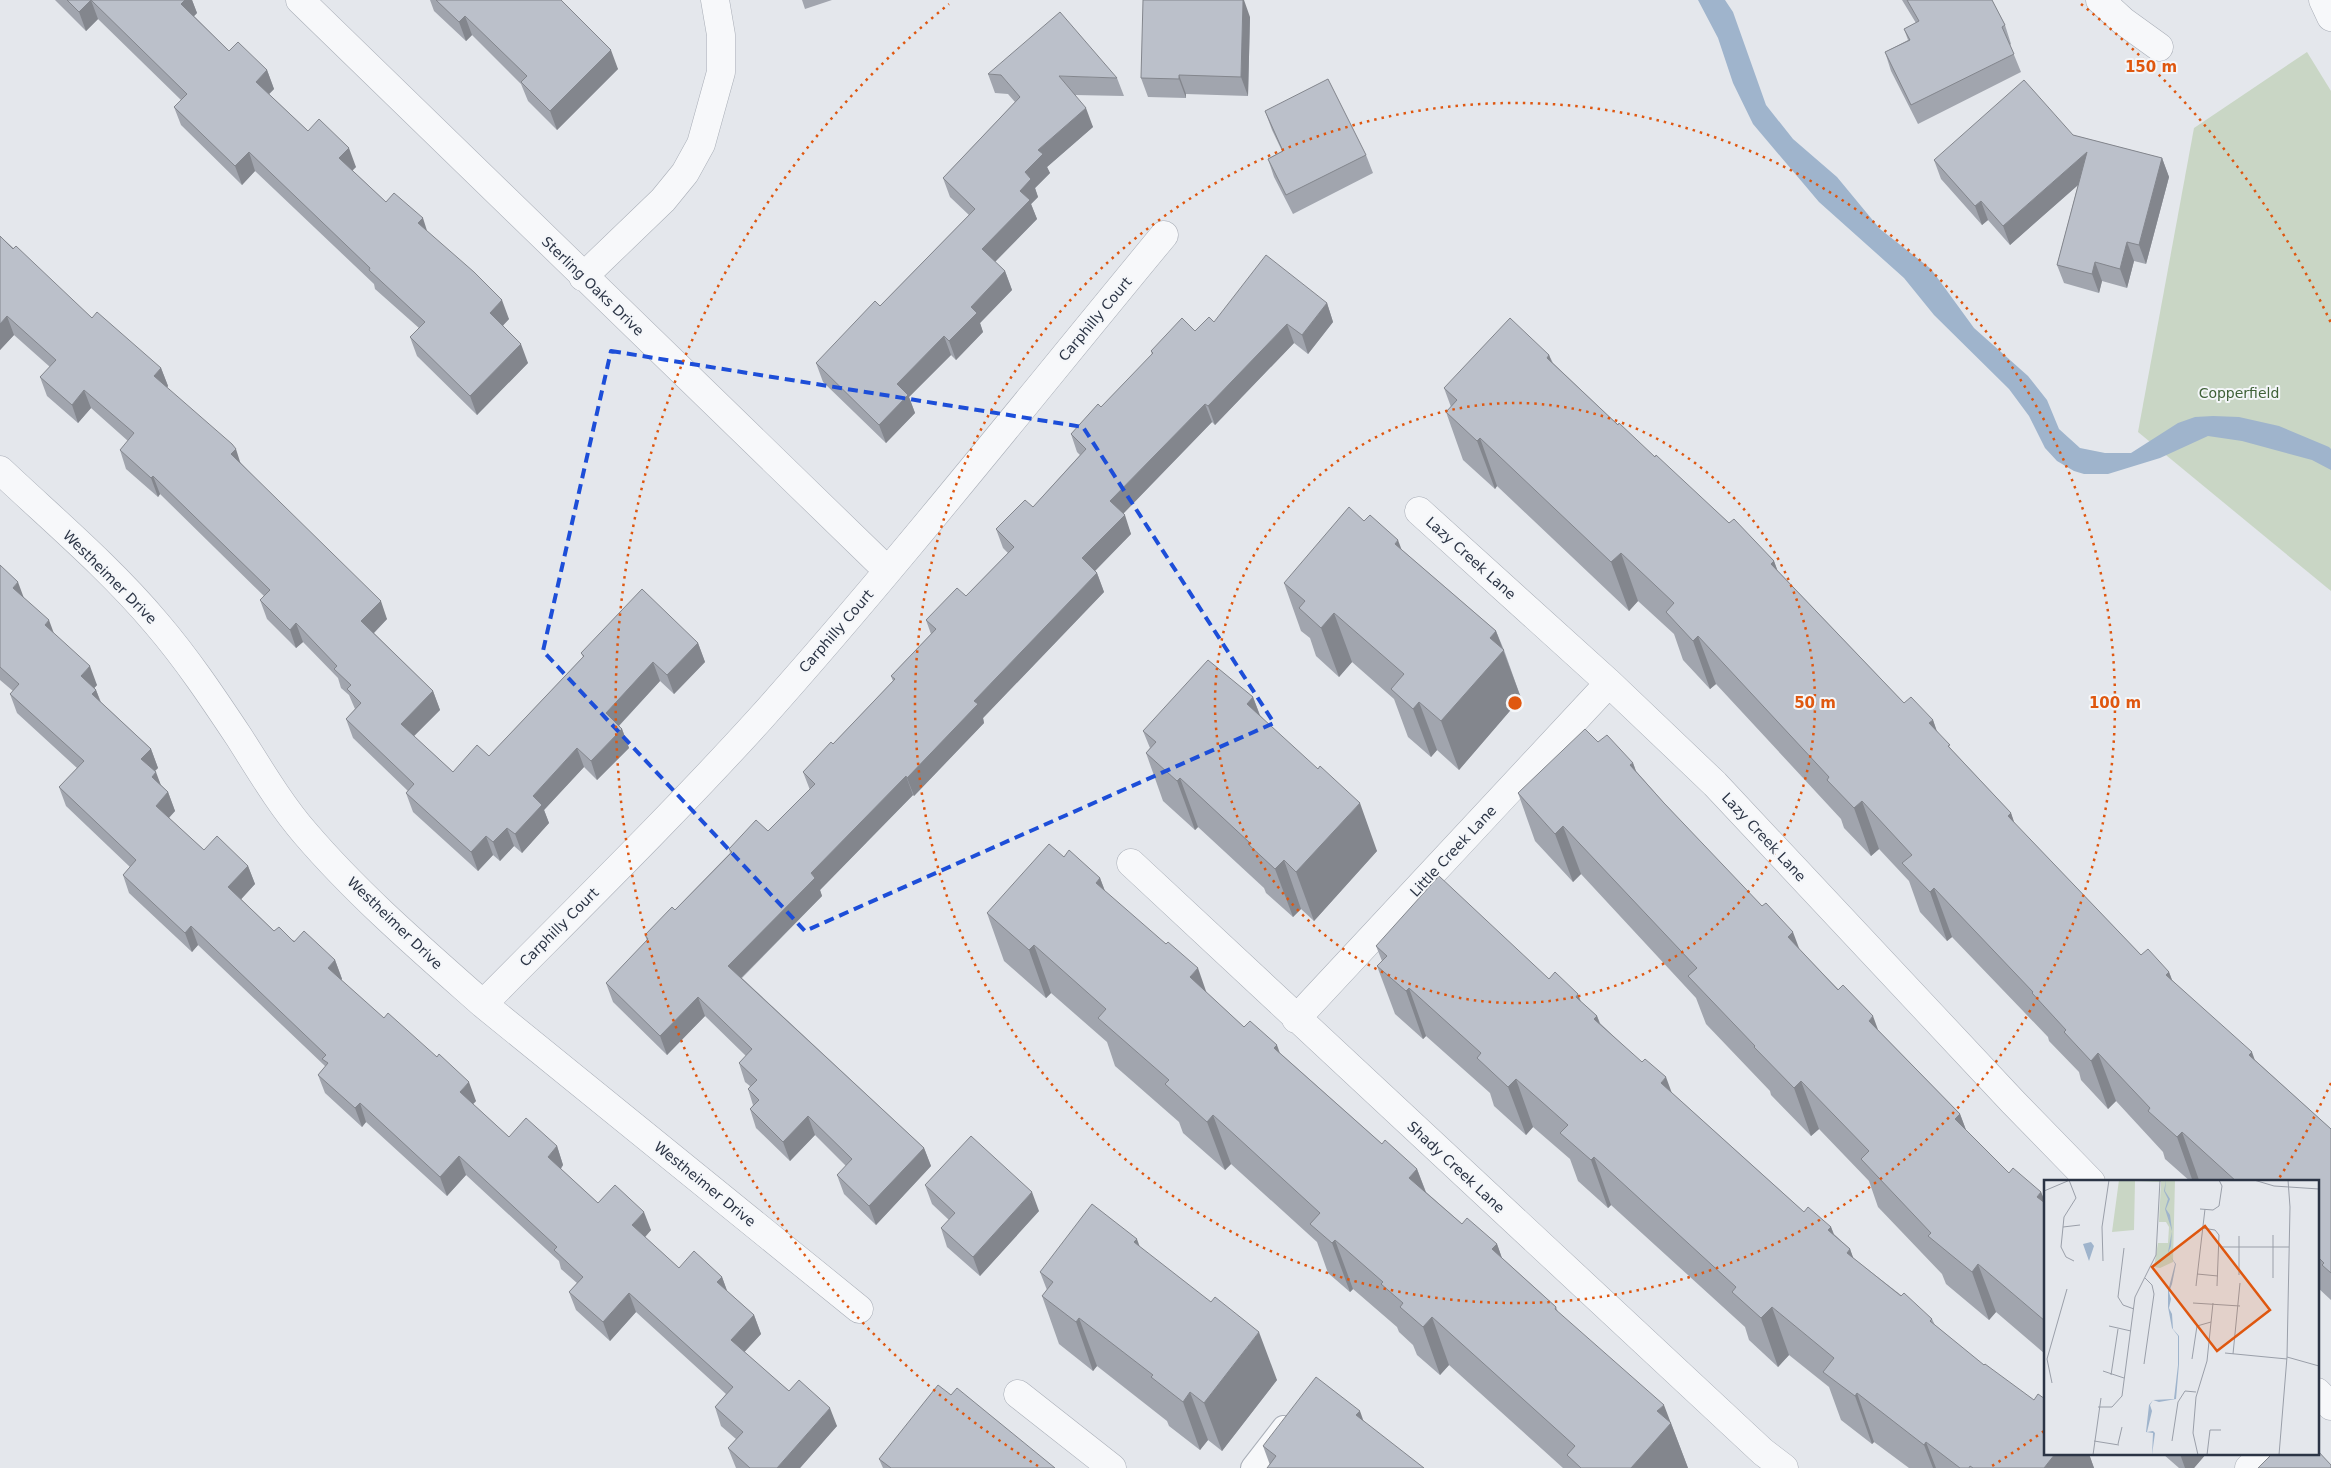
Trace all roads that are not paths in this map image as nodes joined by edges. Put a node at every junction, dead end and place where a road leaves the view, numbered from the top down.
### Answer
1 (300, 0) edge
2 (716, 0) edge
3 (2100, 0) edge
4 (2322, 0) edge
5 (2331, 17) edge
6 (2158, 47) dead end
7 (1164, 235) dead end
8 (583, 277) junction
9 (0, 470) edge
10 (1420, 511) dead end
11 (887, 570) junction
12 (1609, 683) junction
13 (1131, 863) dead end
14 (482, 1004) junction
15 (1296, 1019) junction
16 (2089, 1180) edge
17 (859, 1309) dead end
18 (1018, 1394) dead end
19 (1289, 1422) edge
20 (2262, 1456) edge
21 (1766, 1463) edge
22 (1112, 1468) edge
23 (1253, 1468) edge
24 (2249, 1468) edge

1 - 8 street, Sterling Oaks Drive
2 - 8 street
3 - 6 street
4 - 5 street
7 - 11 street, Carphilly Court
8 - 11 street, Sterling Oaks Drive
9 - 14 street, Westheimer Drive
10 - 12 street, Lazy Creek Lane
11 - 14 street, Carphilly Court
12 - 15 street, Little Creek Lane
12 - 16 street, Lazy Creek Lane
13 - 15 street, Shady Creek Lane
14 - 17 street, Westheimer Drive
15 - 21 street, Shady Creek Lane
18 - 22 street
19 - 23 lane
20 - 24 street

